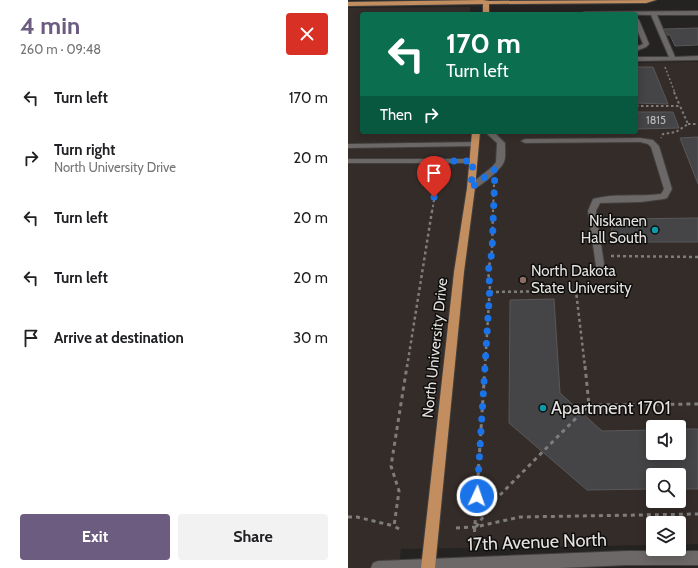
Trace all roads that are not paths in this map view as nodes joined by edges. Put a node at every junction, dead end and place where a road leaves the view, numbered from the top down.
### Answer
1 (653, 0) edge
2 (486, 2) edge
3 (348, 4) edge
4 (653, 13) junction
5 (698, 13) edge
6 (638, 14) edge
7 (638, 25) edge
8 (638, 48) edge
9 (698, 58) edge
10 (638, 59) edge
11 (673, 59) junction
12 (476, 134) edge
13 (492, 134) edge
14 (525, 141) dead end
15 (475, 144) junction
16 (348, 146) edge
17 (348, 161) edge
18 (473, 161) junction
19 (471, 188) junction
20 (600, 270) dead end
21 (698, 558) edge
22 (627, 563) edge
23 (428, 567) edge
24 (378, 568) edge

1 - 2 main road
2 - 3 main road
4 - 5 street
4 - 6 street
4 - 11 street
7 - 8 street
9 - 11 street
10 - 11 street
12 - 15 main road, North University Drive
13 - 19 street
14 - 20 street
15 - 16 street
15 - 18 main road, North University Drive
17 - 18 street
18 - 19 main road, North University Drive
19 - 23 main road, North University Drive
21 - 22 street, 17th Avenue North
22 - 23 street, 17th Avenue North
23 - 24 street, 17th Avenue North

